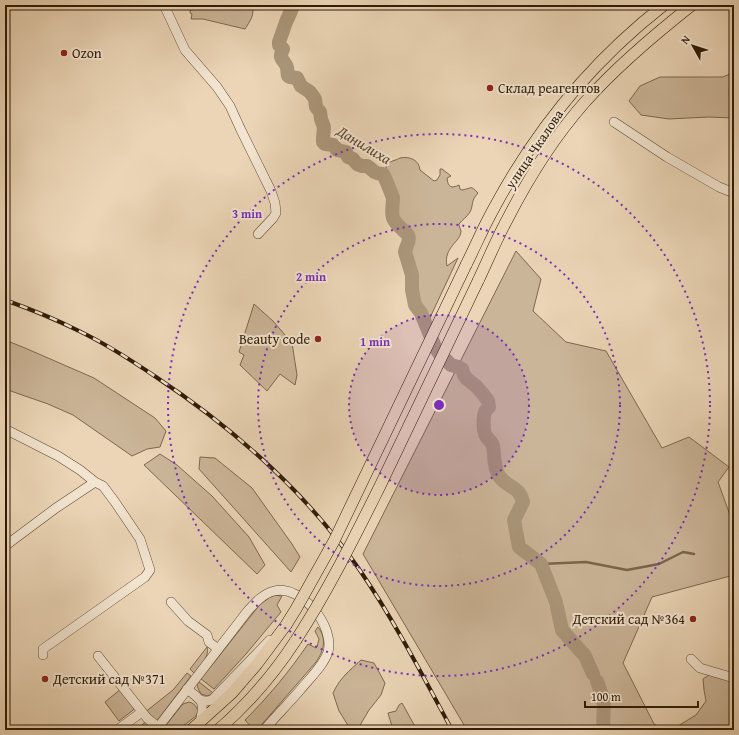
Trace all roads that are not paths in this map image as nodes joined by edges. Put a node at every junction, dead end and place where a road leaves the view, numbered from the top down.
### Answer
1 (164, 5) edge
2 (664, 5) edge
3 (692, 5) edge
4 (614, 122) dead end
5 (734, 193) edge
6 (258, 234) dead end
7 (5, 429) edge
8 (95, 482) junction
9 (5, 546) edge
10 (171, 602) dead end
11 (286, 625) junction
12 (218, 649) junction
13 (43, 655) dead end
14 (98, 656) dead end
15 (691, 660) dead end
16 (734, 678) edge
17 (187, 689) junction
18 (199, 699) junction
19 (142, 712) junction
20 (200, 722) junction
21 (225, 728) edge
22 (157, 729) edge
23 (117, 730) edge
24 (191, 730) edge
25 (264, 730) edge

1 - 6 street
2 - 11 main road, улица Чкалова, bridge
3 - 21 main road, улица Чкалова, bridge
4 - 5 street
7 - 8 street
8 - 9 street
8 - 13 street
10 - 12 street
11 - 18 street
11 - 20 main road, улица Чкалова
12 - 17 street
12 - 25 street
14 - 19 street
15 - 16 street
17 - 18 street
17 - 22 street
18 - 20 street
19 - 22 street
19 - 23 street
20 - 24 main road, улица Чкалова

